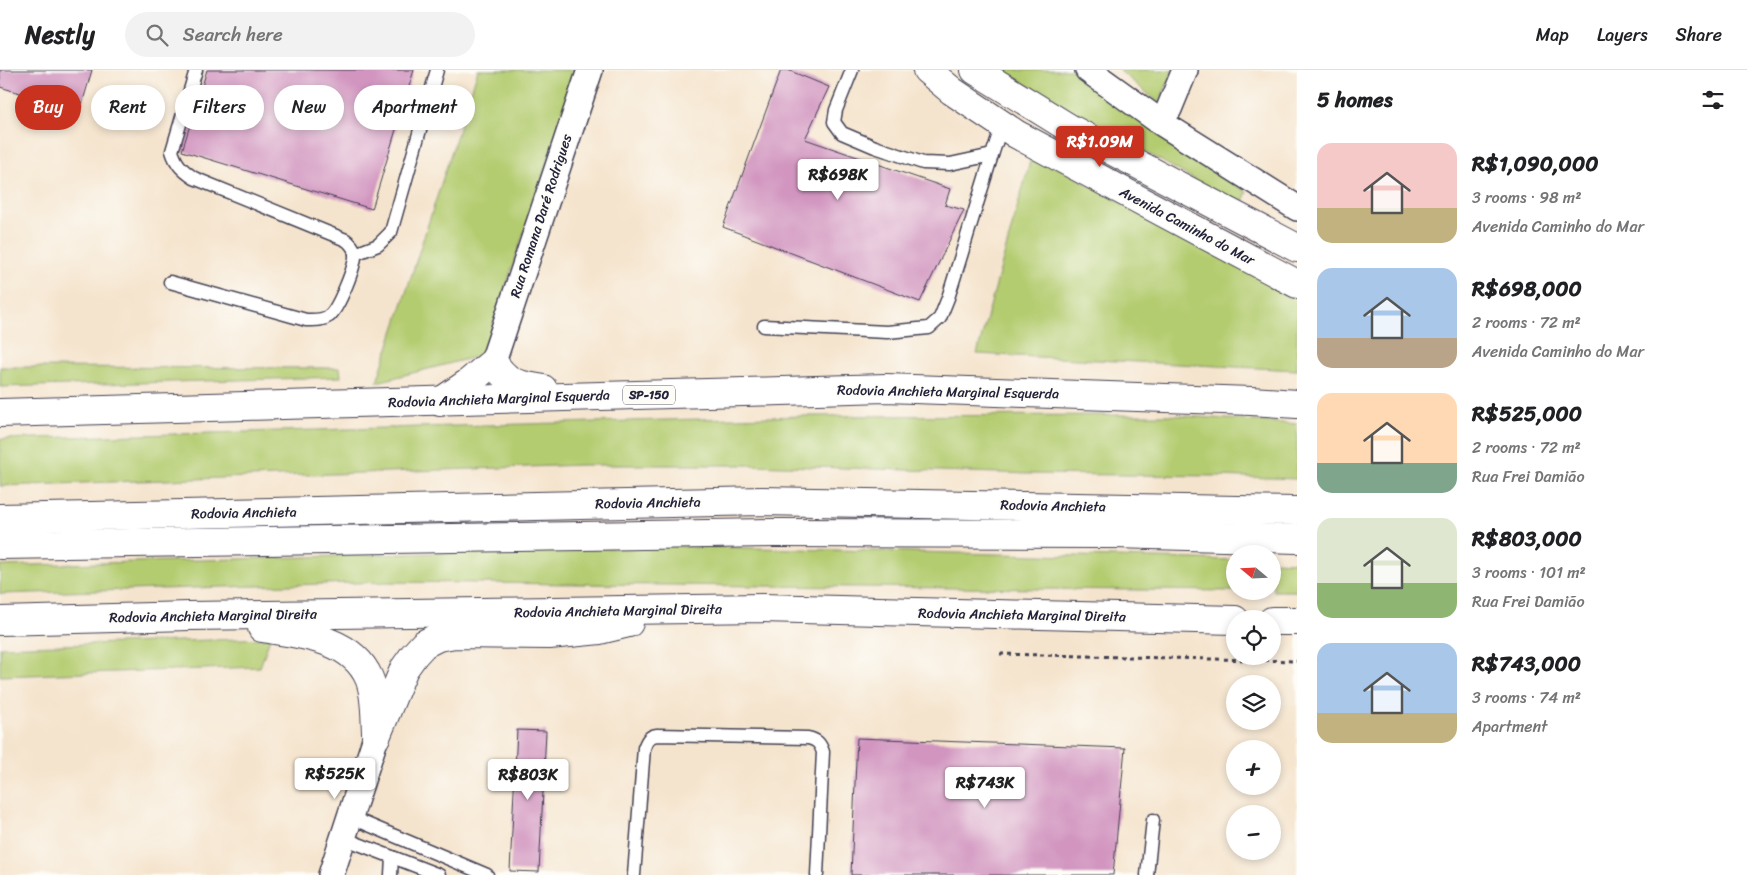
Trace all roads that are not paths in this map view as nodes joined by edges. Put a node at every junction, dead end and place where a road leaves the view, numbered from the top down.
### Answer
1 (196, 70) edge
2 (437, 70) edge
3 (590, 70) edge
4 (852, 70) edge
5 (927, 70) edge
6 (975, 70) edge
7 (1088, 70) edge
8 (1185, 70) edge
9 (1169, 109) dead end
10 (1002, 125) junction
11 (992, 155) junction
12 (1297, 208) edge
13 (1248, 223) junction
14 (1297, 228) edge
15 (1297, 248) edge
16 (356, 254) junction
17 (170, 282) dead end
18 (1297, 284) edge
19 (764, 326) dead end
20 (493, 362) junction
21 (576, 397) junction
22 (440, 402) junction
23 (1297, 404) edge
24 (0, 413) edge
25 (1297, 511) edge
26 (0, 518) edge
27 (1297, 539) edge
28 (0, 544) edge
29 (688, 610) junction
30 (189, 616) junction
31 (1226, 620) edge
32 (0, 621) edge
33 (1281, 621) edge
34 (1297, 621) edge
35 (376, 737) junction
36 (1153, 820) dead end
37 (347, 827) junction
38 (392, 857) junction
39 (331, 875) edge
40 (391, 875) edge
41 (439, 875) edge
42 (487, 875) edge
43 (634, 875) edge
44 (817, 875) edge
45 (1147, 875) edge

1 - 16 lane
2 - 16 lane
3 - 20 street, Rua Romana Daré Rodrigues
4 - 11 lane
5 - 10 main road, Avenida Caminho do Mar
6 - 13 main road
7 - 12 street
8 - 9 street
10 - 11 lane
10 - 18 main road, Avenida Caminho do Mar
11 - 19 lane
13 - 14 main road
13 - 15 main road
16 - 17 lane
20 - 21 main road
20 - 22 main road
21 - 22 main road, Rodovia Anchieta Marginal Esquerda / SP-150
21 - 23 main road, Rodovia Anchieta Marginal Esquerda / SP-150
22 - 24 main road, Rodovia Anchieta Marginal Esquerda / SP-150
25 - 26 main road, Rodovia Anchieta
27 - 28 main road, Rodovia Anchieta
29 - 30 main road, Rodovia Anchieta Marginal Direita
29 - 31 main road, Rodovia Anchieta Marginal Direita
29 - 35 main road
30 - 32 main road, Rodovia Anchieta Marginal Direita
30 - 35 main road
33 - 34 main road
35 - 37 street
36 - 45 lane
37 - 38 lane
37 - 39 street
37 - 42 lane
38 - 40 lane
38 - 41 lane
43 - 44 lane

